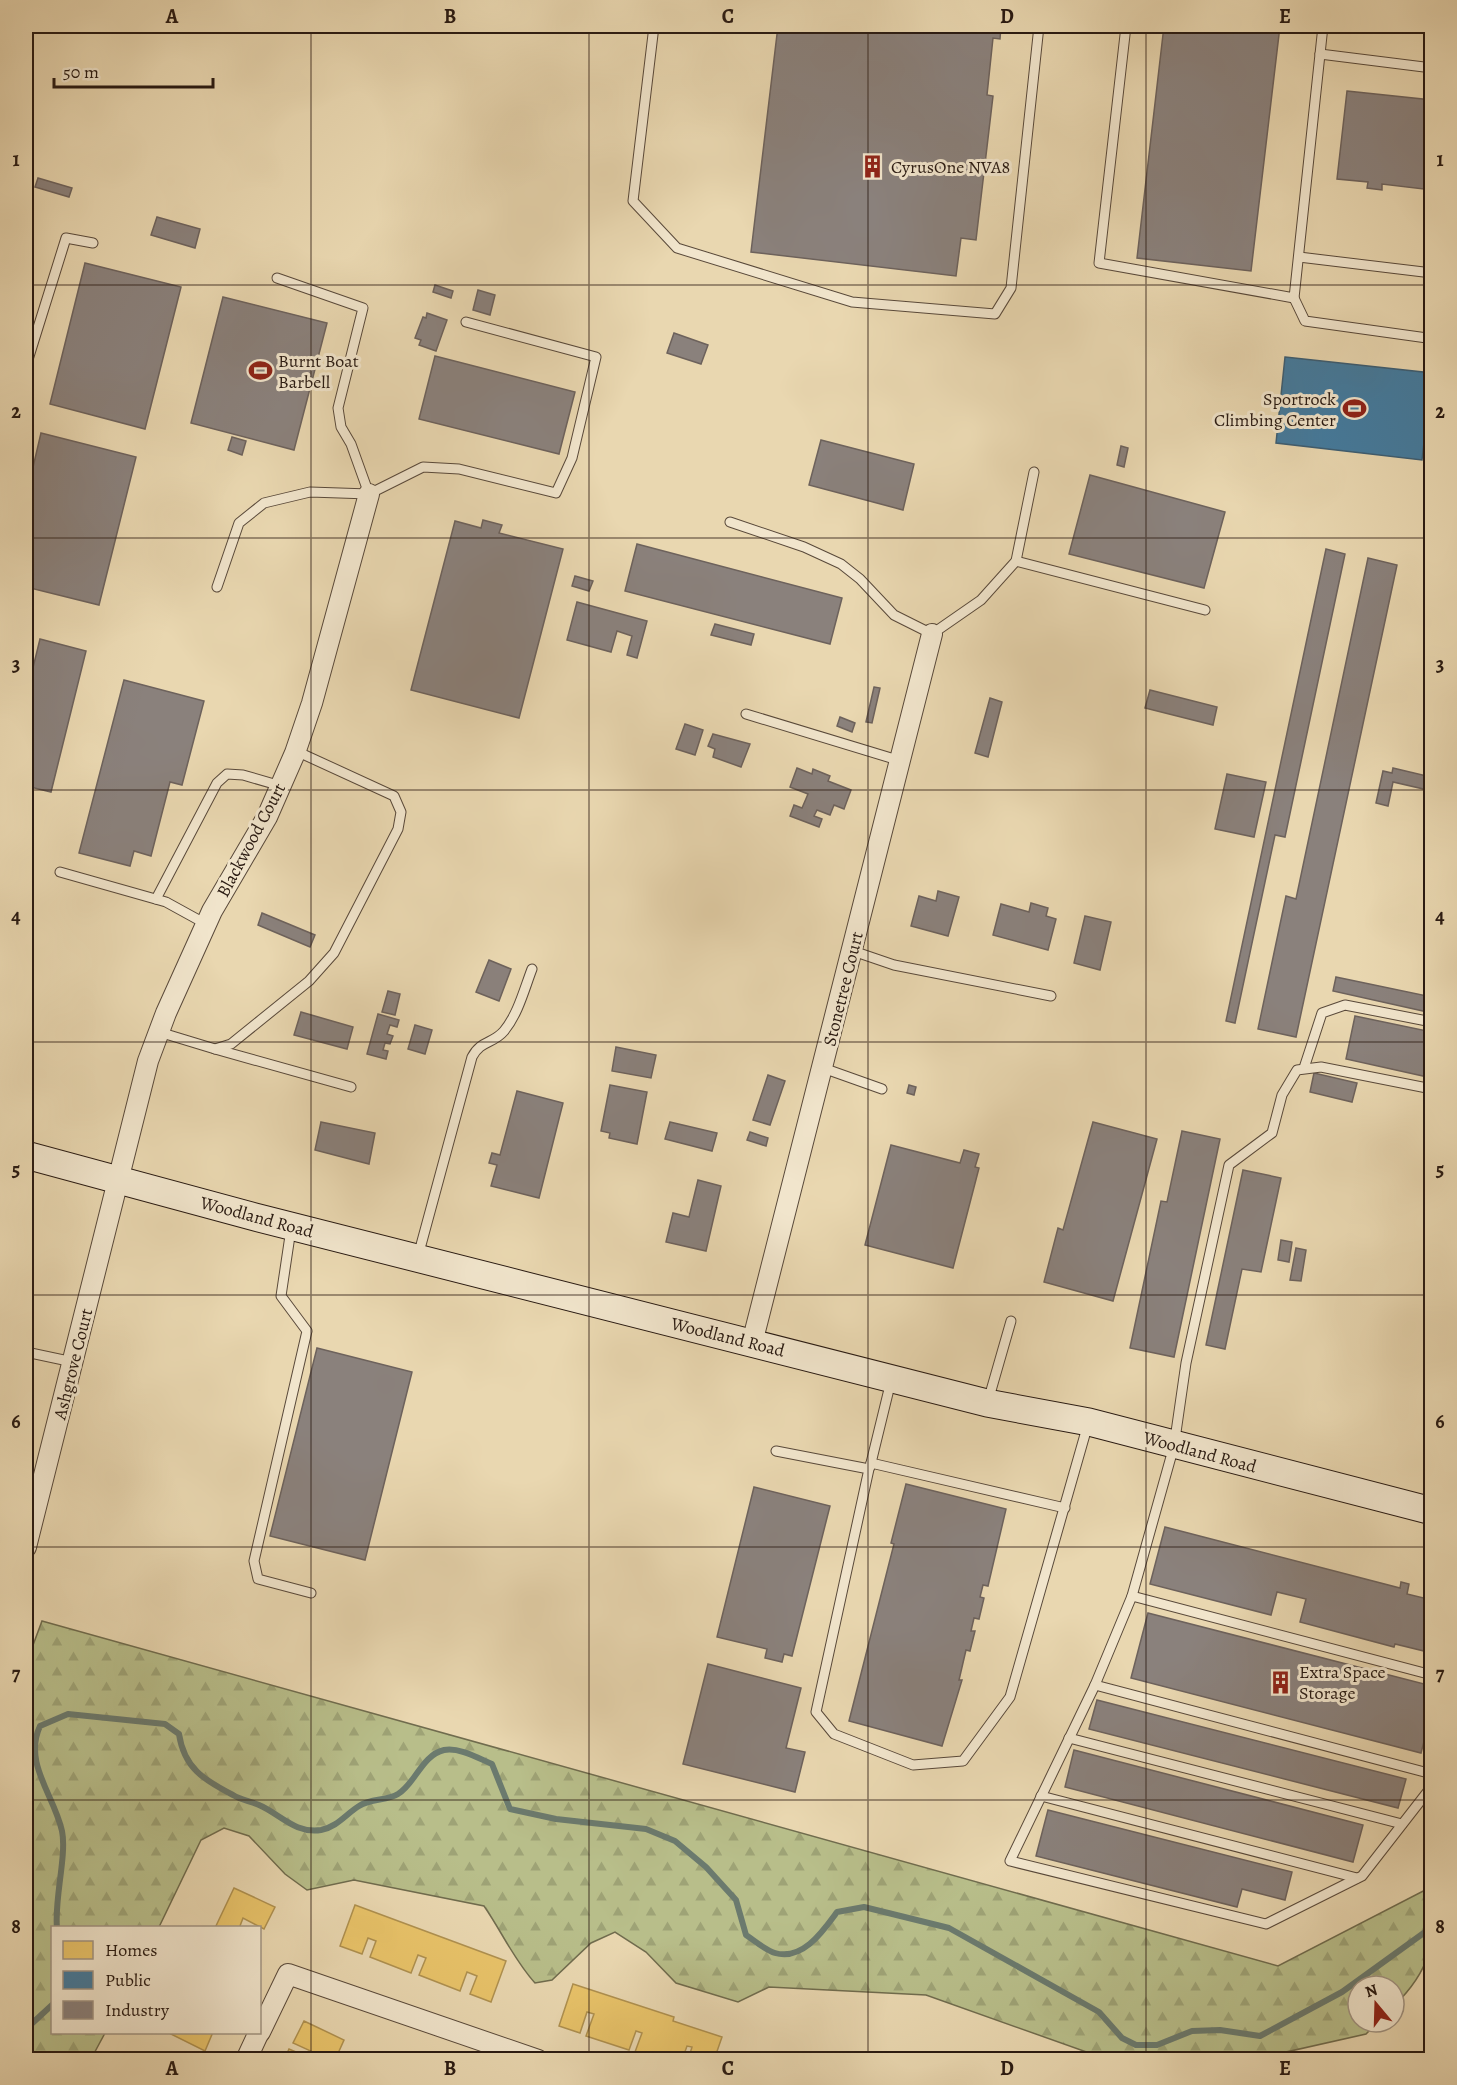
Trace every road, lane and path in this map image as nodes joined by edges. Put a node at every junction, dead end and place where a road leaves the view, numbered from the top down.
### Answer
1 (654, 26) edge
2 (1039, 26) edge
3 (1126, 26) edge
4 (1323, 26) edge
5 (1320, 54) junction
6 (1431, 68) edge
7 (93, 243) dead end
8 (1299, 257) junction
9 (1431, 273) edge
10 (277, 279) dead end
11 (1294, 298) junction
12 (466, 322) dead end
13 (1427, 338) dead end
14 (26, 366) edge
15 (1034, 472) dead end
16 (369, 494) junction
17 (730, 522) dead end
18 (1016, 561) junction
19 (217, 587) dead end
20 (1205, 610) dead end
21 (932, 634) junction
22 (746, 714) dead end
23 (296, 751) junction
24 (901, 761) junction
25 (281, 786) junction
26 (60, 872) dead end
27 (156, 899) junction
28 (206, 924) junction
29 (853, 951) junction
30 (532, 969) dead end
31 (1052, 996) dead end
32 (1431, 1022) edge
33 (159, 1032) junction
34 (215, 1049) junction
35 (823, 1068) junction
36 (1304, 1068) junction
37 (351, 1087) dead end
38 (882, 1089) dead end
39 (1431, 1089) edge
40 (26, 1155) edge
41 (120, 1180) junction
42 (292, 1227) junction
43 (417, 1258) junction
44 (1011, 1321) dead end
45 (752, 1343) junction
46 (26, 1352) edge
47 (73, 1362) junction
48 (892, 1379) junction
49 (987, 1403) junction
50 (1089, 1422) junction
51 (1174, 1446) junction
52 (777, 1451) dead end
53 (870, 1466) junction
54 (1065, 1508) junction
55 (1431, 1511) edge
56 (28, 1523) edge
57 (26, 1547) edge
58 (311, 1593) dead end
59 (1132, 1596) junction
60 (1431, 1675) edge
61 (1095, 1685) junction
62 (1069, 1738) junction
63 (1431, 1774) edge
64 (1431, 1786) edge
65 (1041, 1796) junction
66 (1402, 1824) junction
67 (1357, 1878) junction
68 (261, 2028) edge
69 (258, 2034) edge
70 (246, 2060) edge
71 (538, 2060) edge

1 - 2 lane
3 - 11 lane
4 - 5 lane
5 - 6 lane
5 - 8 lane
7 - 14 lane
8 - 9 lane
8 - 11 lane
10 - 16 lane
11 - 13 lane
12 - 16 lane
15 - 18 lane
16 - 19 lane
16 - 23 street, Blackwood Court
17 - 21 lane
18 - 20 lane
18 - 21 lane
21 - 24 street, Stonetree Court
22 - 24 lane
23 - 25 street, Blackwood Court
23 - 34 lane
24 - 29 street, Stonetree Court
25 - 27 lane
25 - 28 street, Blackwood Court
26 - 27 lane
27 - 28 lane
28 - 33 street, Blackwood Court
29 - 31 lane
29 - 35 street, Stonetree Court
30 - 43 lane
32 - 36 lane
33 - 34 lane
33 - 41 street, Blackwood Court
34 - 37 lane
35 - 38 lane
35 - 45 street, Stonetree Court
36 - 39 lane
36 - 51 lane
40 - 41 street, Woodland Road
41 - 42 street, Woodland Road
41 - 47 street, Ashgrove Court
42 - 43 street, Woodland Road
42 - 58 lane
43 - 45 street, Woodland Road
44 - 49 lane
45 - 48 street, Woodland Road
46 - 47 lane
47 - 56 street, Ashgrove Court
48 - 49 street, Woodland Road
48 - 53 lane
49 - 50 street, Woodland Road
50 - 51 street, Woodland Road
50 - 54 lane
51 - 55 street, Woodland Road
51 - 59 lane
52 - 53 lane
53 - 54 lane
53 - 54 lane
56 - 57 street, Ashgrove Court
59 - 60 lane
59 - 61 lane
61 - 62 lane
61 - 63 lane
62 - 65 lane
62 - 66 lane
64 - 66 lane
65 - 67 lane
65 - 67 lane
66 - 67 lane
68 - 71 street
69 - 70 street

